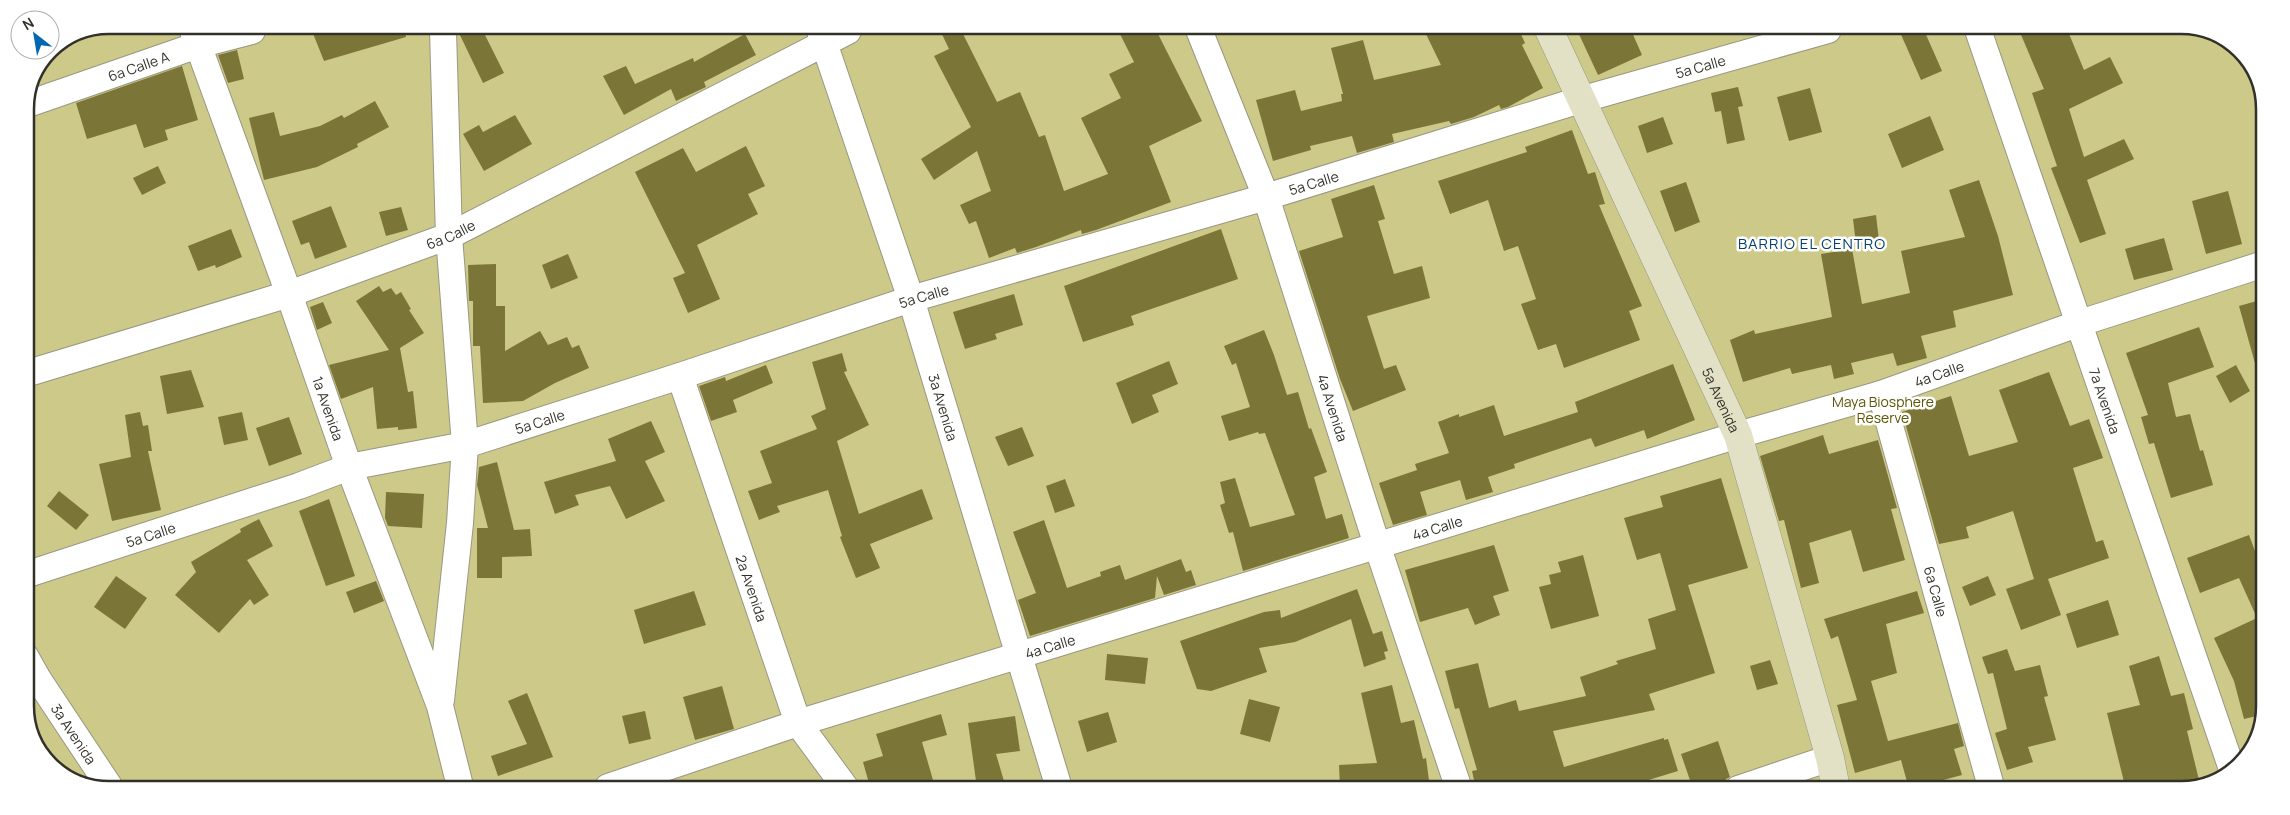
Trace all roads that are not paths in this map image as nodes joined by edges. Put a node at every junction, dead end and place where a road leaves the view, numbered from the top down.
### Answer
1 (228, 34) edge
2 (443, 34) edge
3 (1201, 34) edge
4 (1551, 34) edge
5 (1814, 34) edge
6 (1979, 34) edge
7 (822, 37) edge
8 (196, 38) edge
9 (1580, 100) junction
10 (35, 101) edge
11 (1266, 197) junction
12 (449, 236) junction
13 (2256, 267) edge
14 (290, 294) junction
15 (911, 298) junction
16 (2080, 323) junction
17 (34, 371) edge
18 (680, 376) junction
19 (1881, 394) junction
20 (1738, 435) junction
21 (465, 445) junction
22 (349, 467) junction
23 (1377, 546) junction
24 (34, 572) edge
25 (1019, 655) junction
26 (34, 670) edge
27 (440, 706) junction
28 (798, 723) junction
29 (1830, 758) junction
30 (2229, 764) edge
31 (106, 781) edge
32 (459, 781) edge
33 (626, 781) edge
34 (841, 781) edge
35 (1057, 781) edge
36 (1457, 781) edge
37 (1762, 781) edge
38 (1834, 781) edge
39 (1989, 781) edge

1 - 8 street, 6a Calle A
2 - 12 street
3 - 11 street, 4a Avenida
4 - 9 street, 5a Avenida
5 - 9 street, 5a Calle
6 - 16 street, 7a Avenida
7 - 12 street, 6a Calle
7 - 15 street, 3a Avenida
8 - 10 street, 6a Calle A
8 - 14 street, 1a Avenida
9 - 11 street, 5a Calle
9 - 20 street, 5a Avenida
11 - 15 street, 5a Calle
11 - 23 street, 4a Avenida
12 - 14 street, 6a Calle
12 - 21 street
13 - 16 street, 4a Calle
14 - 17 street, 6a Calle
14 - 22 street, 1a Avenida
15 - 18 street, 5a Calle
15 - 25 street, 3a Avenida
16 - 19 street, 4a Calle
16 - 30 street, 7a Avenida
18 - 21 street, 5a Calle
18 - 28 street, 2a Avenida
19 - 20 street, 4a Calle
19 - 39 street, 6a Calle
20 - 23 street, 4a Calle
20 - 29 street, 5a Avenida
21 - 22 street, 5a Calle
21 - 27 street
22 - 24 street, 5a Calle
22 - 27 street, 1a Avenida
23 - 25 street, 4a Calle
23 - 36 street, 4a Avenida
25 - 28 street, 4a Calle
25 - 35 street, 3a Avenida
26 - 31 street, 3a Avenida
27 - 32 street, 1a Avenida
28 - 33 street, 4a Calle
28 - 34 street, 2a Avenida
29 - 37 street
29 - 38 street, 5a Avenida

